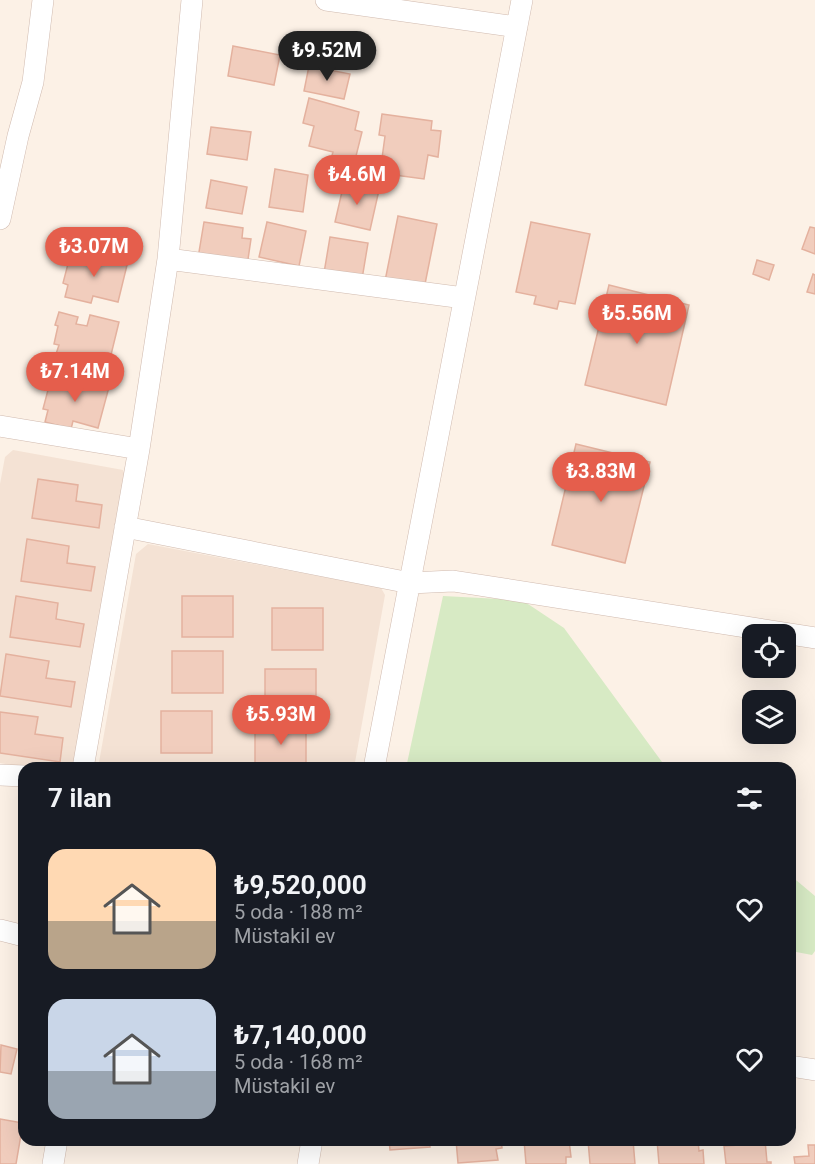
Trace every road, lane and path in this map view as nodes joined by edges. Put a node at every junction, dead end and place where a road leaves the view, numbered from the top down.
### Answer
1 (43, 0) edge
2 (192, 0) edge
3 (326, 0) edge
4 (522, 0) edge
5 (517, 27) junction
6 (9, 136) edge
7 (0, 219) edge
8 (168, 259) junction
9 (464, 298) junction
10 (0, 426) edge
11 (139, 449) junction
12 (125, 526) junction
13 (410, 582) junction
14 (815, 638) edge
15 (83, 762) edge
16 (375, 762) edge
17 (0, 775) edge
18 (18, 776) edge
19 (0, 930) edge
20 (18, 934) edge
21 (796, 1067) edge
22 (815, 1070) edge
23 (56, 1146) edge
24 (311, 1146) edge
25 (53, 1164) edge
26 (308, 1164) edge

1 - 6 street
2 - 8 street
3 - 5 street
4 - 5 street
5 - 9 street
6 - 7 street
8 - 9 street
8 - 11 street
9 - 13 street
10 - 11 street
11 - 12 street
12 - 13 street
12 - 15 street
13 - 14 street
13 - 16 street
17 - 18 street
19 - 20 street
21 - 22 street
23 - 25 street
24 - 26 street

